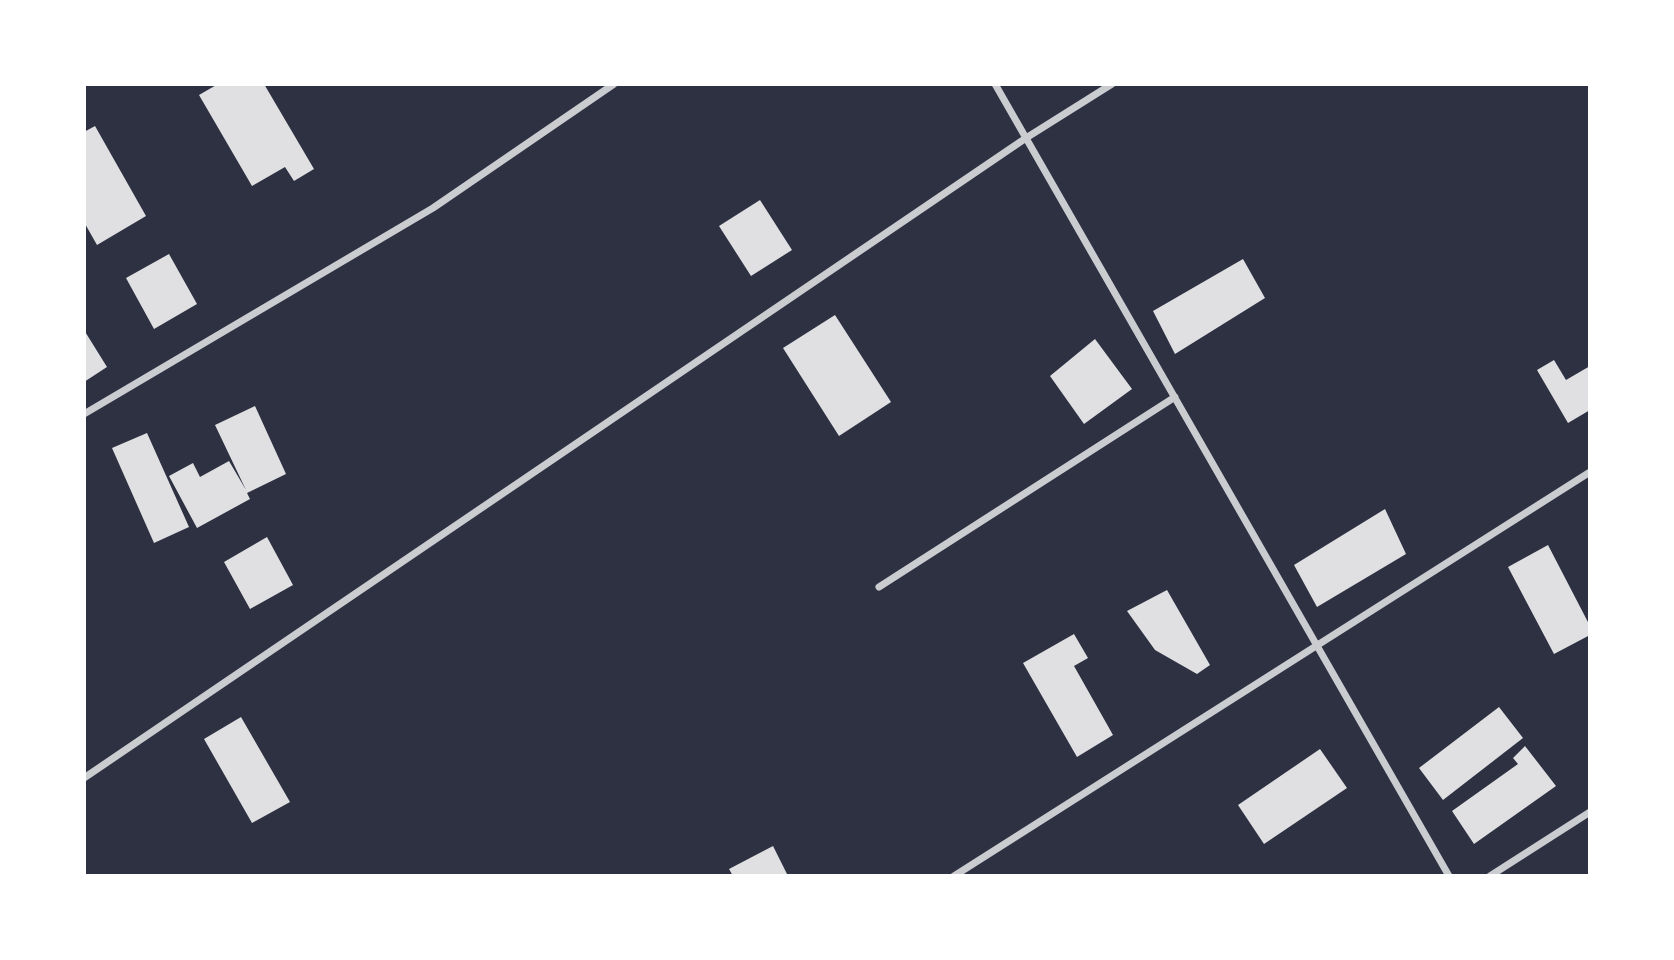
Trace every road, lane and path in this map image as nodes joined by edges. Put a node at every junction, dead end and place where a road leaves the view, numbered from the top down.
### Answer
1 (614, 84) edge
2 (995, 84) edge
3 (1112, 84) edge
4 (1026, 138) junction
5 (1175, 397) junction
6 (84, 414) edge
7 (1590, 472) edge
8 (879, 587) dead end
9 (1317, 645) junction
10 (84, 778) edge
11 (1590, 812) edge
12 (954, 876) edge
13 (1450, 876) edge
14 (1490, 876) edge

1 - 6 street
2 - 4 street
3 - 4 street
4 - 5 street
4 - 10 street
5 - 8 street
5 - 9 street
7 - 9 street
9 - 12 street
9 - 13 street
11 - 14 street

